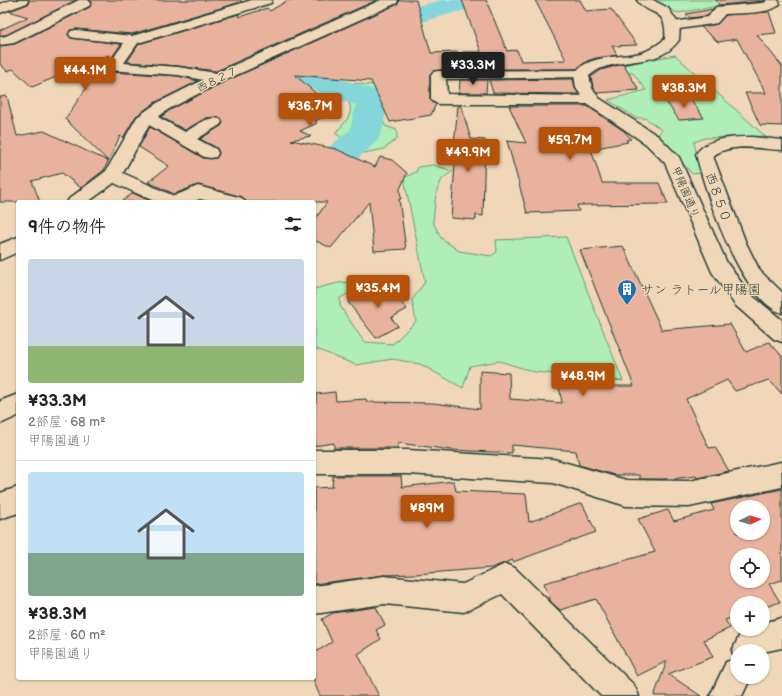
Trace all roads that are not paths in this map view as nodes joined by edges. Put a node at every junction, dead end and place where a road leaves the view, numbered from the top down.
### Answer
1 (22, 0) edge
2 (266, 0) edge
3 (392, 0) edge
4 (643, 0) edge
5 (772, 0) edge
6 (84, 3) dead end
7 (220, 6) edge
8 (0, 9) edge
9 (673, 26) junction
10 (76, 34) dead end
11 (133, 40) junction
12 (0, 41) edge
13 (581, 74) junction
14 (218, 78) junction
15 (593, 101) junction
16 (147, 117) junction
17 (214, 122) dead end
18 (185, 139) junction
19 (782, 145) edge
20 (210, 153) dead end
21 (113, 175) junction
22 (79, 200) edge
23 (168, 200) edge
24 (180, 200) edge
25 (228, 200) edge
26 (16, 245) edge
27 (0, 253) edge
28 (782, 305) edge
29 (782, 333) edge
30 (16, 405) edge
31 (0, 414) edge
32 (316, 462) edge
33 (782, 475) edge
34 (16, 501) edge
35 (0, 506) edge
36 (316, 600) edge
37 (782, 633) edge
38 (750, 644) edge
39 (732, 684) edge
40 (623, 696) edge
41 (726, 696) edge

1 - 8 street
2 - 7 street
3 - 14 street, 西８２７
4 - 9 street
5 - 9 street
6 - 12 street
7 - 11 street
9 - 13 street
10 - 11 street
11 - 14 street
13 - 15 street, 甲陽園通り
13 - 15 street
14 - 16 street, 西８２７
15 - 29 street, 甲陽園通り
16 - 18 street
16 - 21 street, 西８２７
17 - 18 street
18 - 20 street
19 - 28 street, 西８５０
21 - 22 street, 西８２７
21 - 23 street
24 - 25 street
26 - 27 street
30 - 31 street
32 - 33 street
34 - 35 street
36 - 40 street
37 - 38 street
39 - 41 street

